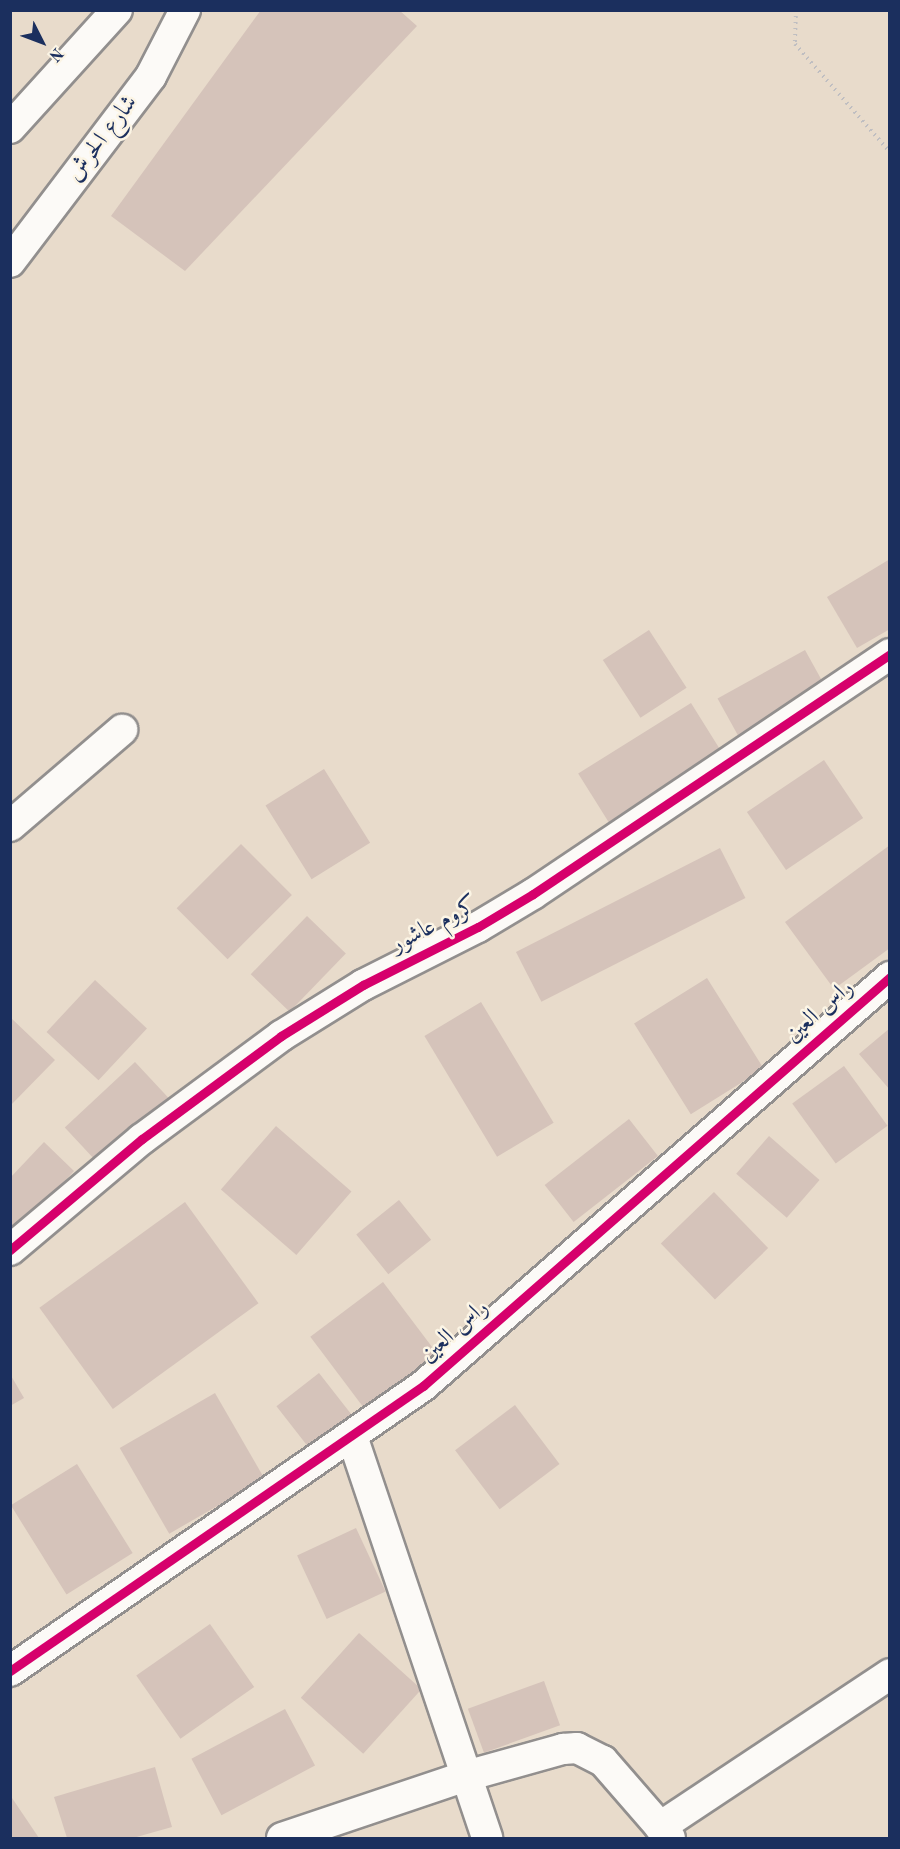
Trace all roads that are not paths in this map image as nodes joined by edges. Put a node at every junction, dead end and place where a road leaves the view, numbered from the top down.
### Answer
1 (117, 10) edge
2 (185, 10) edge
3 (10, 128) edge
4 (10, 262) edge
5 (890, 654) edge
6 (122, 730) dead end
7 (10, 825) edge
8 (890, 977) edge
9 (10, 1250) edge
10 (352, 1436) junction
11 (10, 1671) edge
12 (890, 1674) edge
13 (466, 1776) junction
14 (665, 1833) edge
15 (282, 1839) edge
16 (487, 1839) edge

1 - 3 street
2 - 4 street, شارع الحرش
5 - 9 street, كروم عاشور
6 - 7 street
8 - 10 street, راس العين
10 - 11 street, راس العين
10 - 13 street
12 - 14 street
13 - 14 street
13 - 15 street
13 - 16 street

